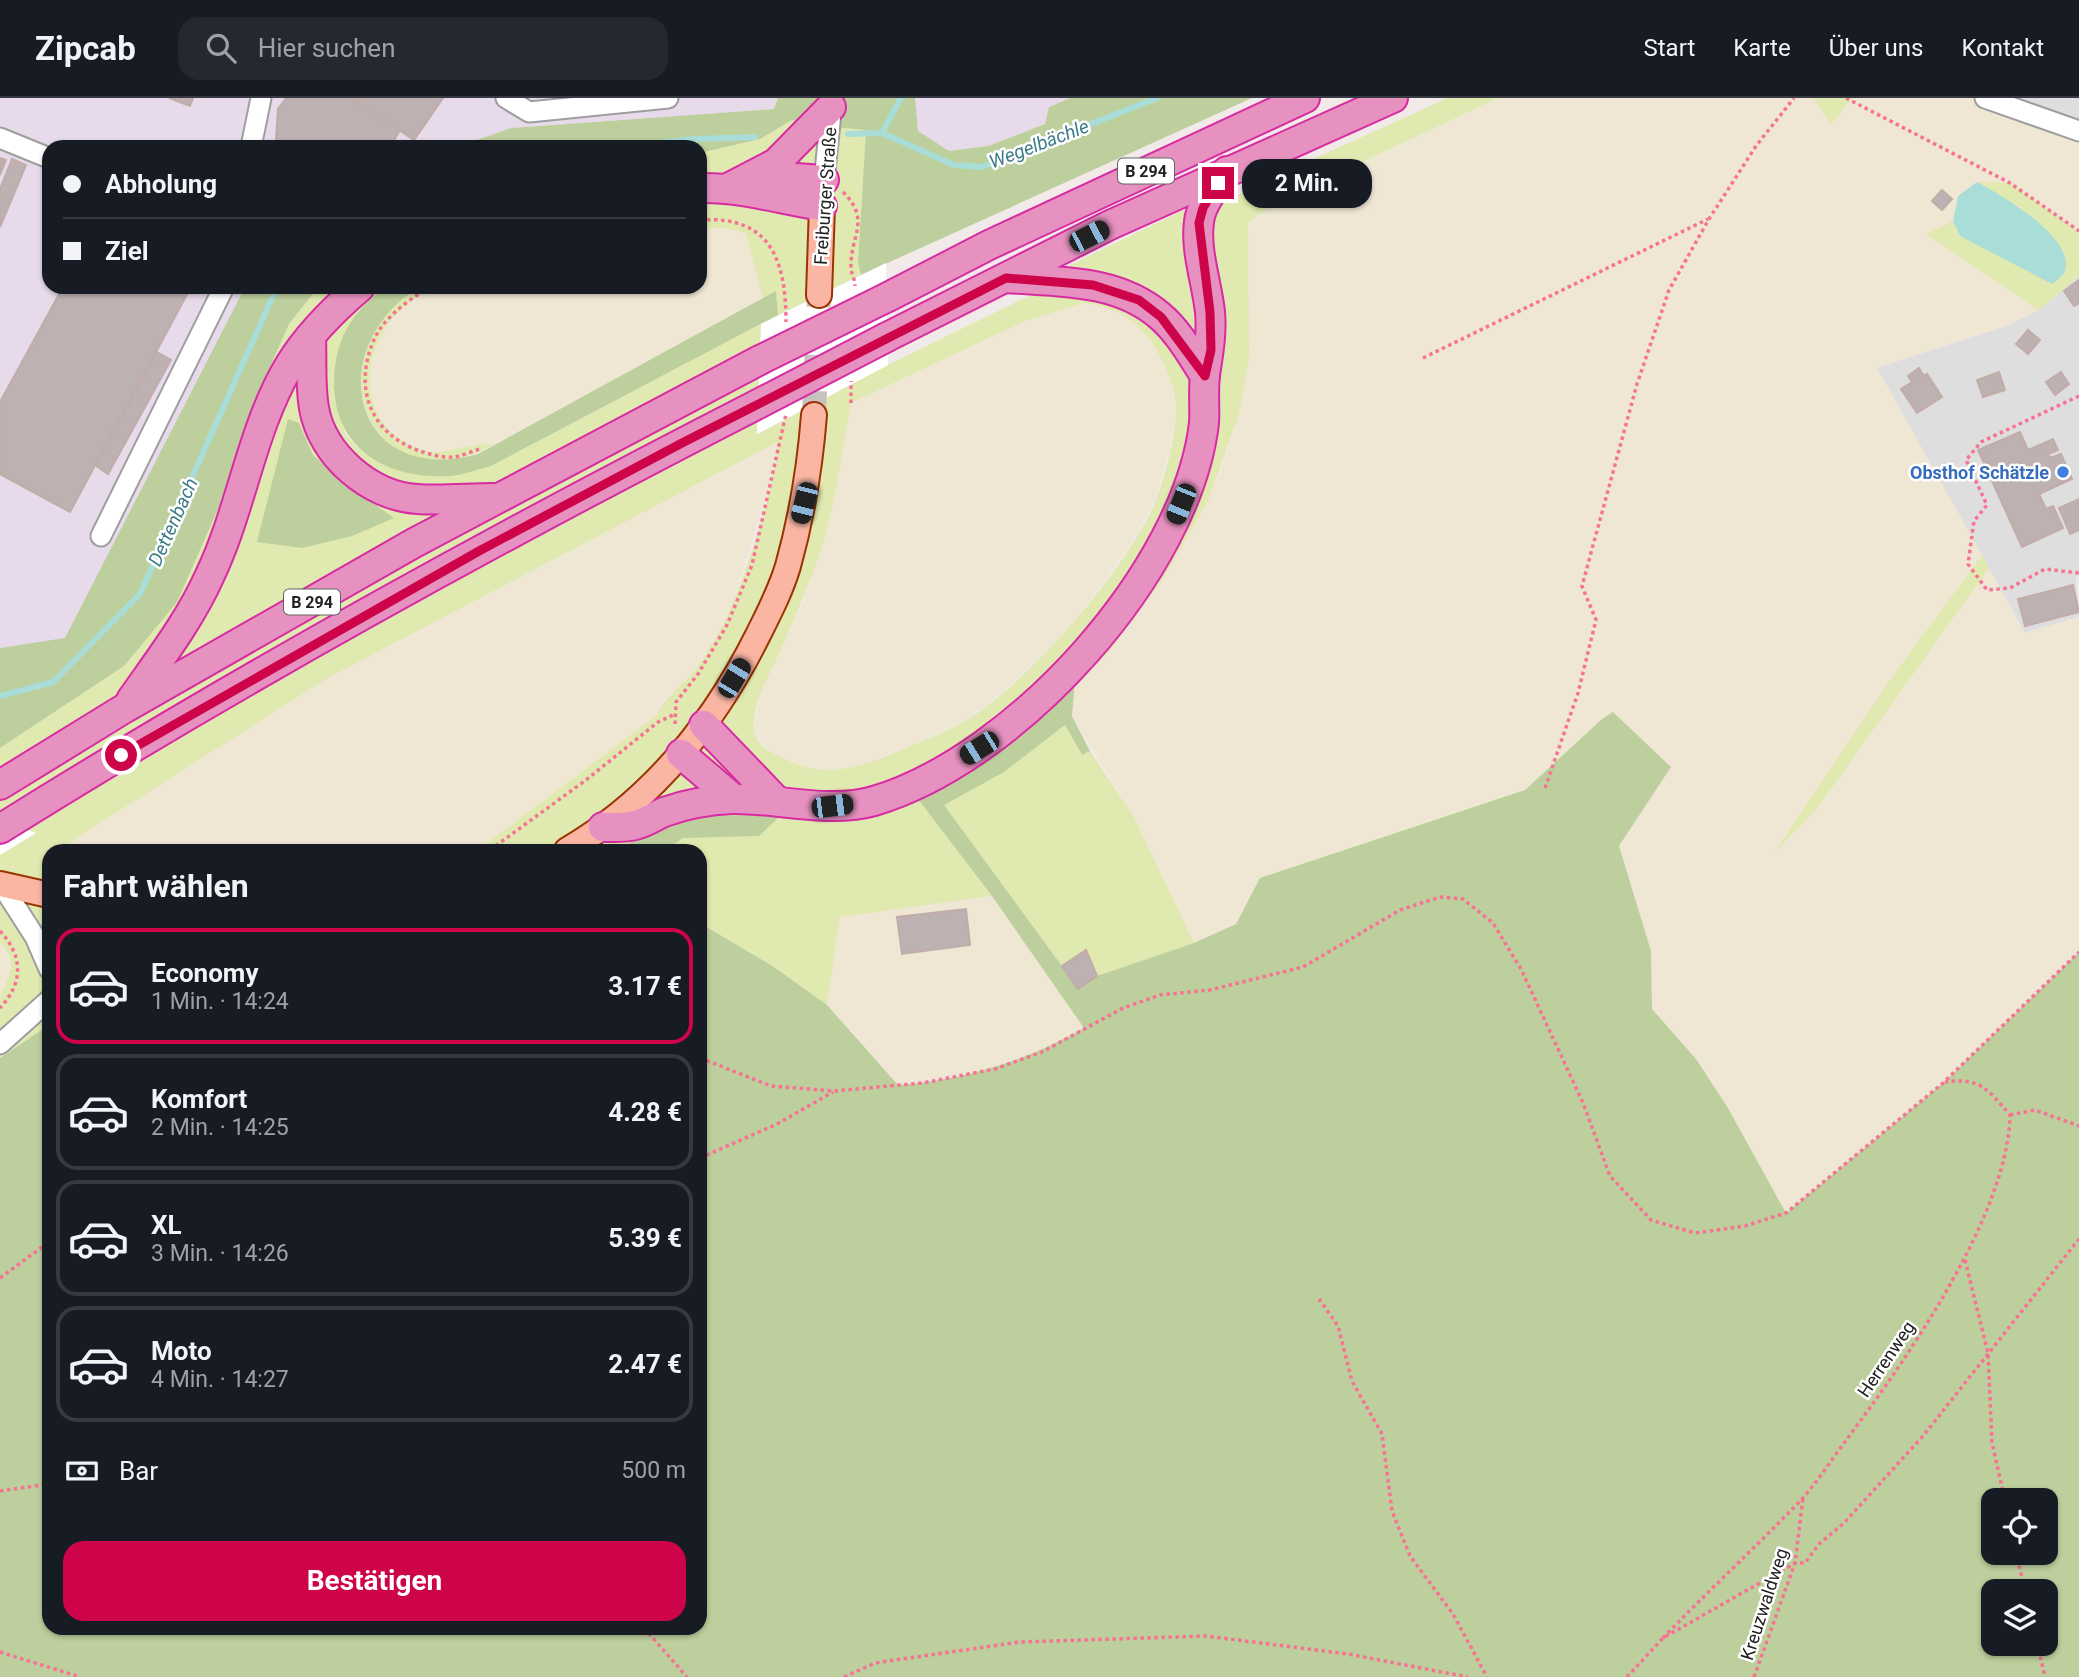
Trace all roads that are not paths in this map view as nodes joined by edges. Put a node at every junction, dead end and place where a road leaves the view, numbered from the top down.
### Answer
1 (261, 98) edge
2 (506, 98) edge
3 (668, 98) edge
4 (1305, 98) edge
5 (1393, 98) edge
6 (1985, 98) edge
7 (832, 103) edge
8 (2079, 131) edge
9 (0, 138) edge
10 (252, 140) edge
11 (42, 155) edge
12 (1227, 172) junction
13 (756, 175) junction
14 (730, 187) junction
15 (707, 188) edge
16 (823, 193) junction
17 (1006, 278) junction
18 (221, 294) edge
19 (352, 294) edge
20 (819, 295) tunnel mouth
21 (311, 337) junction
22 (1205, 376) junction
23 (814, 415) tunnel mouth
24 (500, 498) junction
25 (101, 536) dead end
26 (125, 708) junction
27 (692, 740) junction
28 (0, 785) edge
29 (734, 799) junction
30 (775, 799) junction
31 (5, 826) edge
32 (603, 827) junction
33 (576, 844) edge
34 (0, 884) edge
35 (42, 893) edge
36 (42, 953) edge
37 (42, 1006) edge
38 (0, 1044) edge

1 - 10 street
2 - 3 street
4 - 24 highway, B 294, bridge
5 - 12 highway, B 294
6 - 8 street
7 - 13 highway
7 - 16 street, Freiburger Straße
9 - 11 street
12 - 17 highway, B 294
12 - 22 highway
13 - 14 highway
13 - 16 highway
14 - 15 highway
14 - 16 highway
16 - 20 main road, Freiburger Straße
17 - 22 highway
17 - 31 highway, B 294, bridge
18 - 25 street
19 - 21 highway
21 - 24 highway
21 - 26 highway
22 - 30 highway
23 - 27 main road
24 - 26 highway, B 294
26 - 28 highway, B 294
27 - 29 highway
27 - 30 highway
27 - 32 main road
29 - 30 highway
29 - 32 highway
32 - 33 main road
34 - 35 main road
34 - 36 street
37 - 38 street

